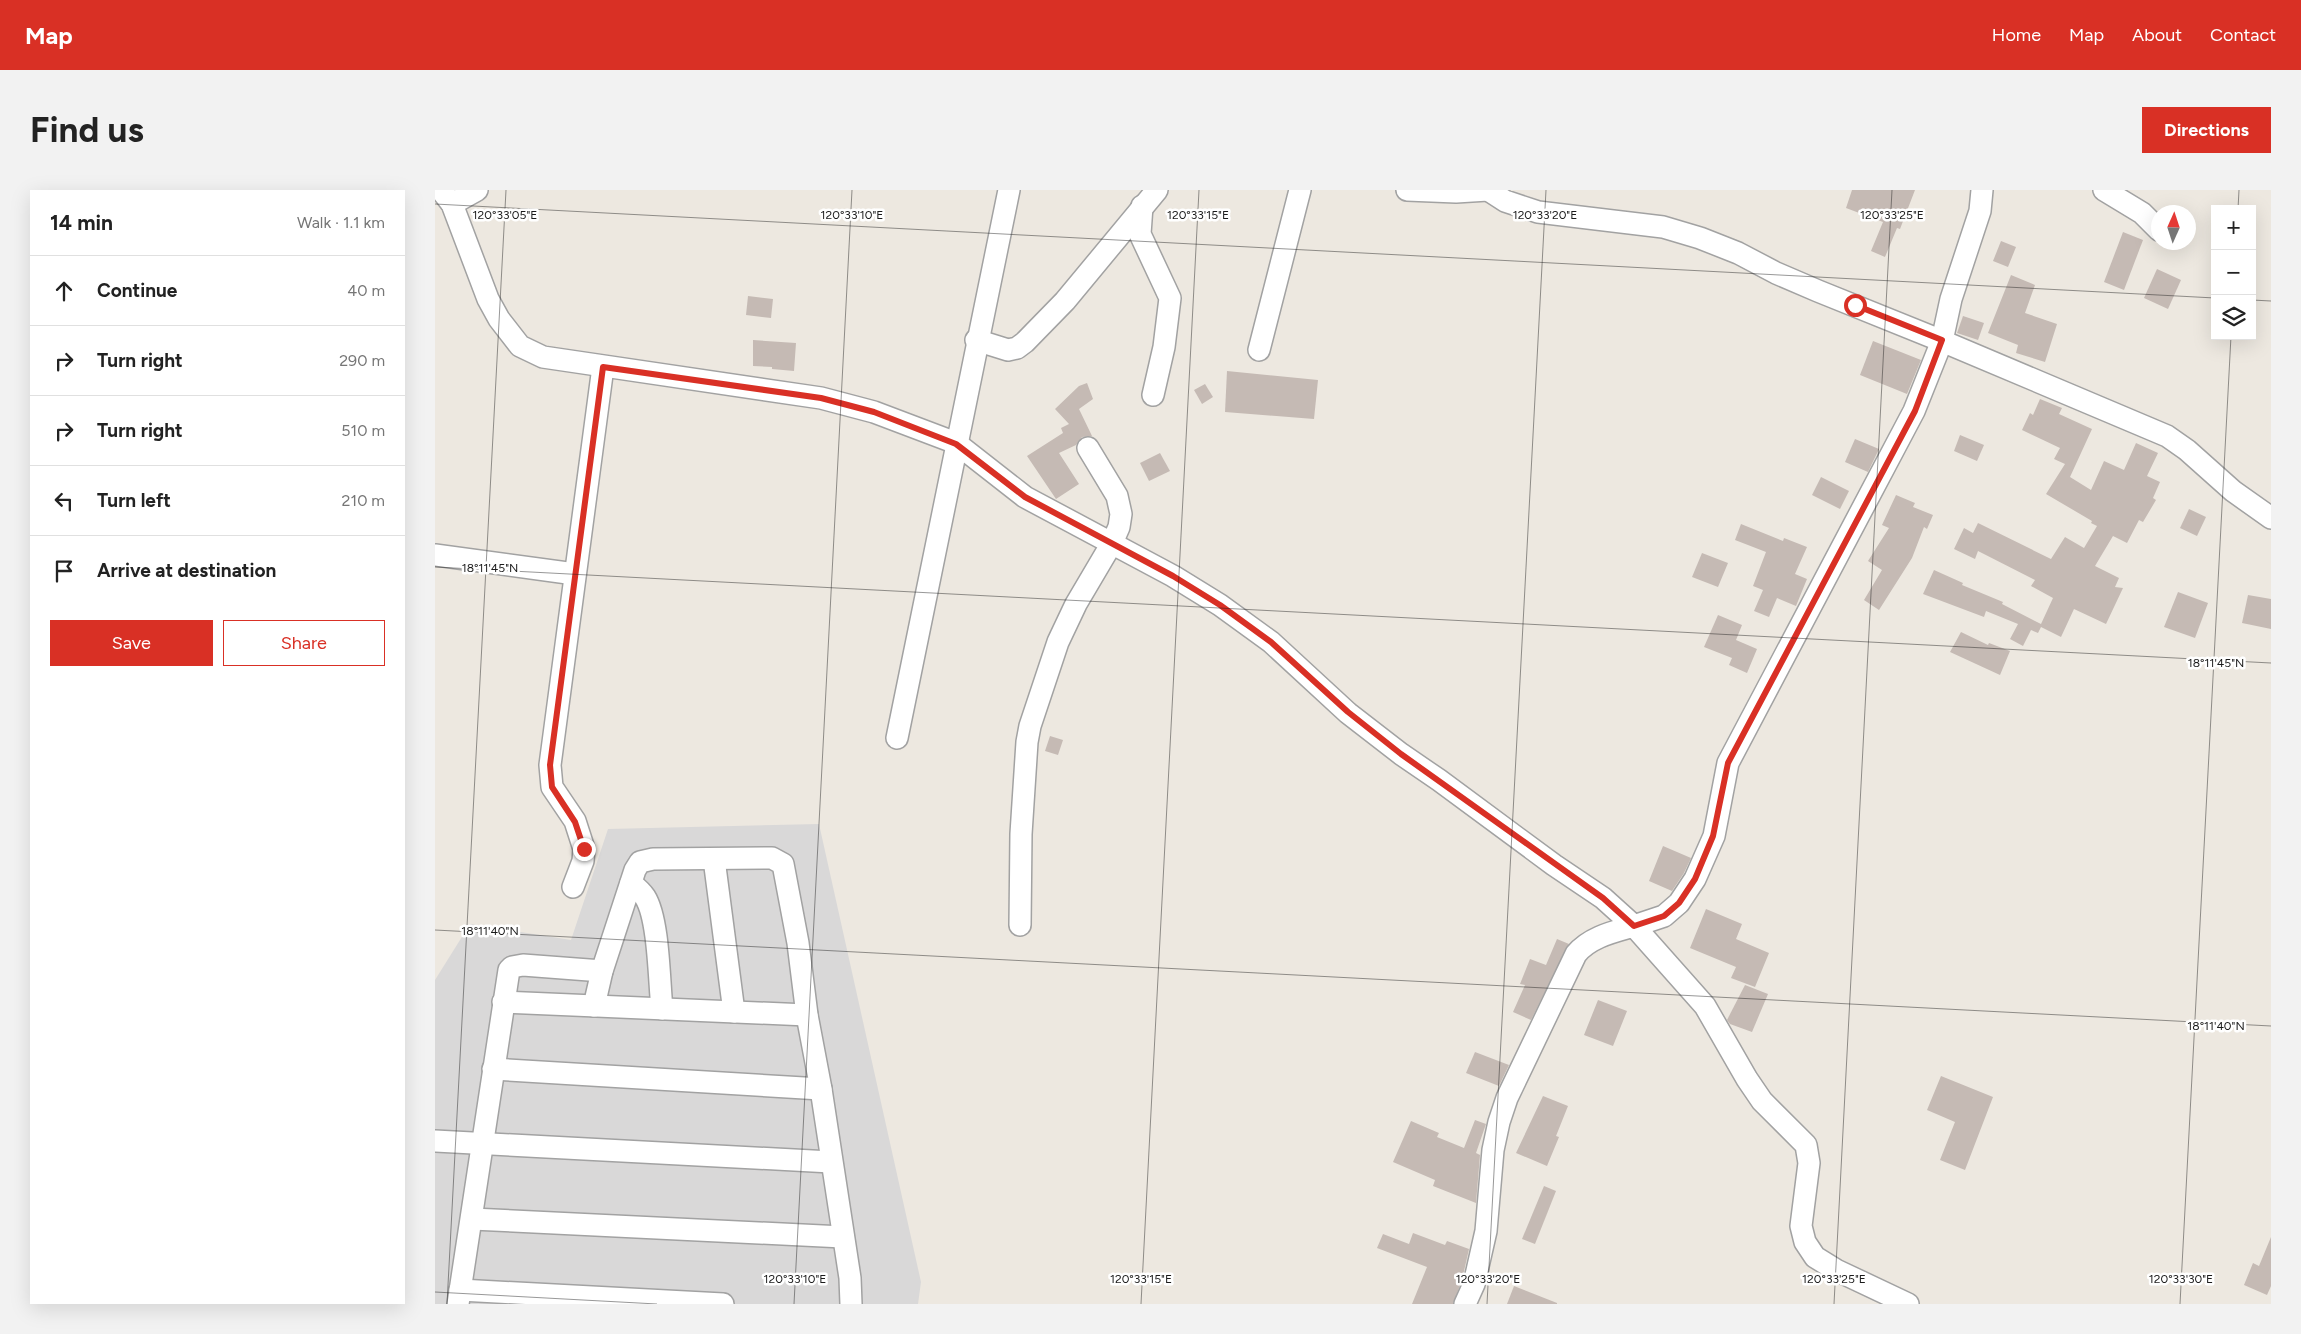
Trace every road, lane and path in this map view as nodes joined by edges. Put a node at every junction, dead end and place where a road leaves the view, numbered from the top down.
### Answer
1 (477, 190) edge
2 (1009, 190) edge
3 (1157, 190) edge
4 (1300, 190) edge
5 (1407, 190) edge
6 (1488, 190) edge
7 (1983, 190) edge
8 (2104, 190) edge
9 (446, 197) edge
10 (1142, 206) junction
11 (2151, 222) edge
12 (976, 340) junction
13 (1942, 340) junction
14 (1259, 350) dead end
15 (603, 367) junction
16 (1153, 395) dead end
17 (956, 444) junction
18 (1088, 448) dead end
19 (2271, 518) edge
20 (1112, 543) junction
21 (435, 555) edge
22 (575, 574) junction
23 (897, 738) dead end
24 (715, 858) junction
25 (631, 883) junction
26 (573, 887) dead end
27 (1020, 925) dead end
28 (1634, 926) junction
29 (602, 971) junction
30 (503, 1002) junction
31 (595, 1006) junction
32 (662, 1008) junction
33 (734, 1012) junction
34 (807, 1015) junction
35 (493, 1069) junction
36 (821, 1089) junction
37 (435, 1141) edge
38 (482, 1144) junction
39 (831, 1162) junction
40 (473, 1219) junction
41 (843, 1237) junction
42 (459, 1297) edge
43 (723, 1304) edge
44 (851, 1304) edge
45 (1465, 1304) edge
46 (1908, 1304) edge

1 - 9 street
2 - 12 street
3 - 10 street
4 - 14 street
5 - 6 street
6 - 13 street
7 - 13 street
8 - 11 street
9 - 15 street
10 - 12 street
10 - 16 street
12 - 17 street
13 - 19 street
13 - 28 street
15 - 17 street
15 - 22 street
17 - 20 street
17 - 23 street
18 - 20 street
20 - 27 street
20 - 28 street
21 - 22 street
22 - 26 street
24 - 25 street
24 - 33 street
24 - 34 street
25 - 29 street
25 - 32 street
28 - 45 street
28 - 46 street
29 - 30 street
29 - 31 street
30 - 31 street
30 - 35 street
31 - 32 street
32 - 33 street
33 - 34 street
34 - 36 street
35 - 36 street
35 - 38 street
36 - 39 street
37 - 38 street
38 - 39 street
38 - 40 street
39 - 41 street
40 - 41 street
40 - 42 street
41 - 44 street
42 - 43 street

